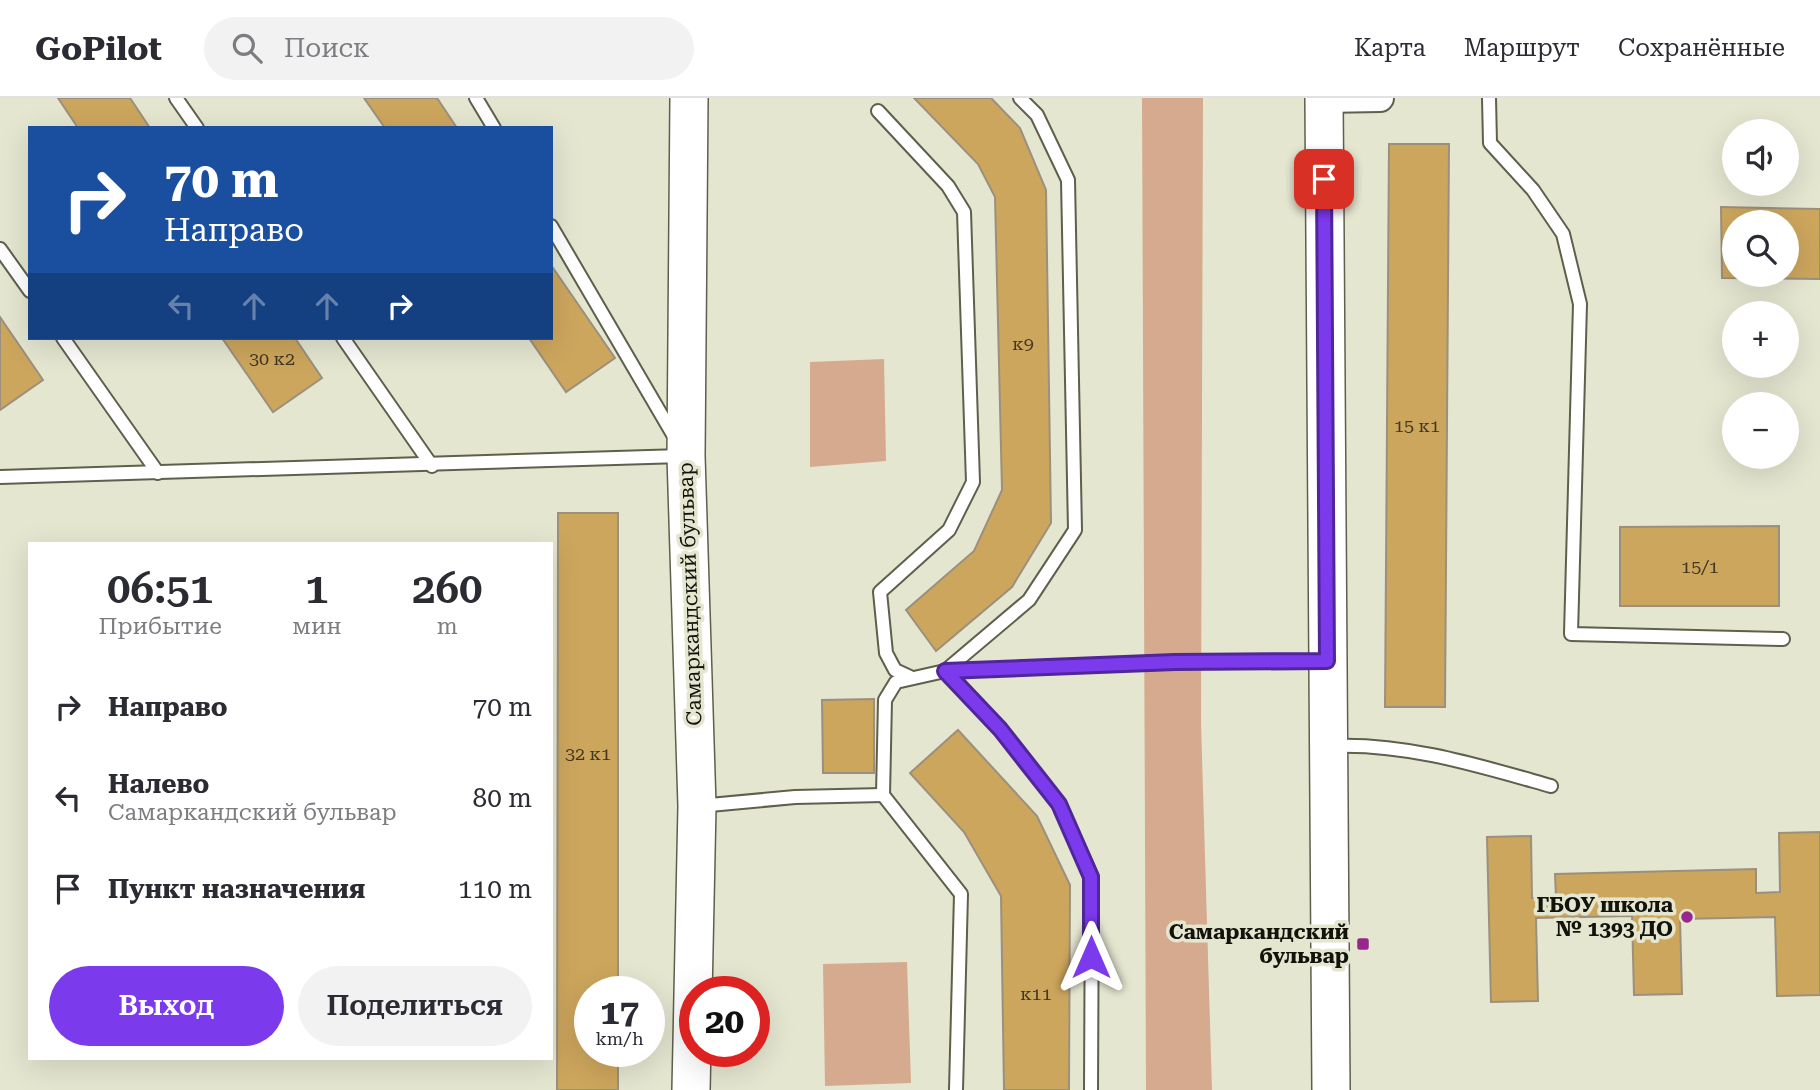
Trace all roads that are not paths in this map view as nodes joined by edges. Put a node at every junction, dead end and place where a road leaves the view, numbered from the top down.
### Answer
1 (176, 98) edge
2 (476, 98) edge
3 (689, 98) edge
4 (1020, 98) edge
5 (1324, 98) edge
6 (1380, 98) edge
7 (1489, 98) edge
8 (878, 111) dead end
9 (196, 126) edge
10 (493, 126) edge
11 (553, 229) edge
12 (0, 249) edge
13 (28, 288) edge
14 (64, 340) edge
15 (344, 340) edge
16 (686, 456) junction
17 (432, 466) junction
18 (158, 472) junction
19 (0, 477) edge
20 (1783, 639) dead end
21 (1327, 661) junction
22 (945, 671) junction
23 (910, 677) junction
24 (1328, 747) junction
25 (1551, 786) dead end
26 (883, 795) junction
27 (698, 806) junction
28 (691, 1090) edge
29 (956, 1090) edge
30 (1091, 1090) edge
31 (1331, 1090) edge

1 - 9 lane
2 - 10 lane
3 - 16 street, Самаркандский бульвар
4 - 22 lane
5 - 6 street
5 - 21 street
7 - 20 lane
8 - 23 lane
11 - 16 lane
12 - 13 lane
14 - 18 lane
15 - 17 lane
16 - 17 lane
16 - 27 street, Самаркандский бульвар
17 - 18 lane
18 - 19 lane
21 - 22 lane
21 - 24 street
22 - 23 lane
22 - 30 lane
23 - 26 lane
24 - 25 lane
24 - 31 street
26 - 27 lane
26 - 29 lane
27 - 28 street, Самаркандский бульвар

